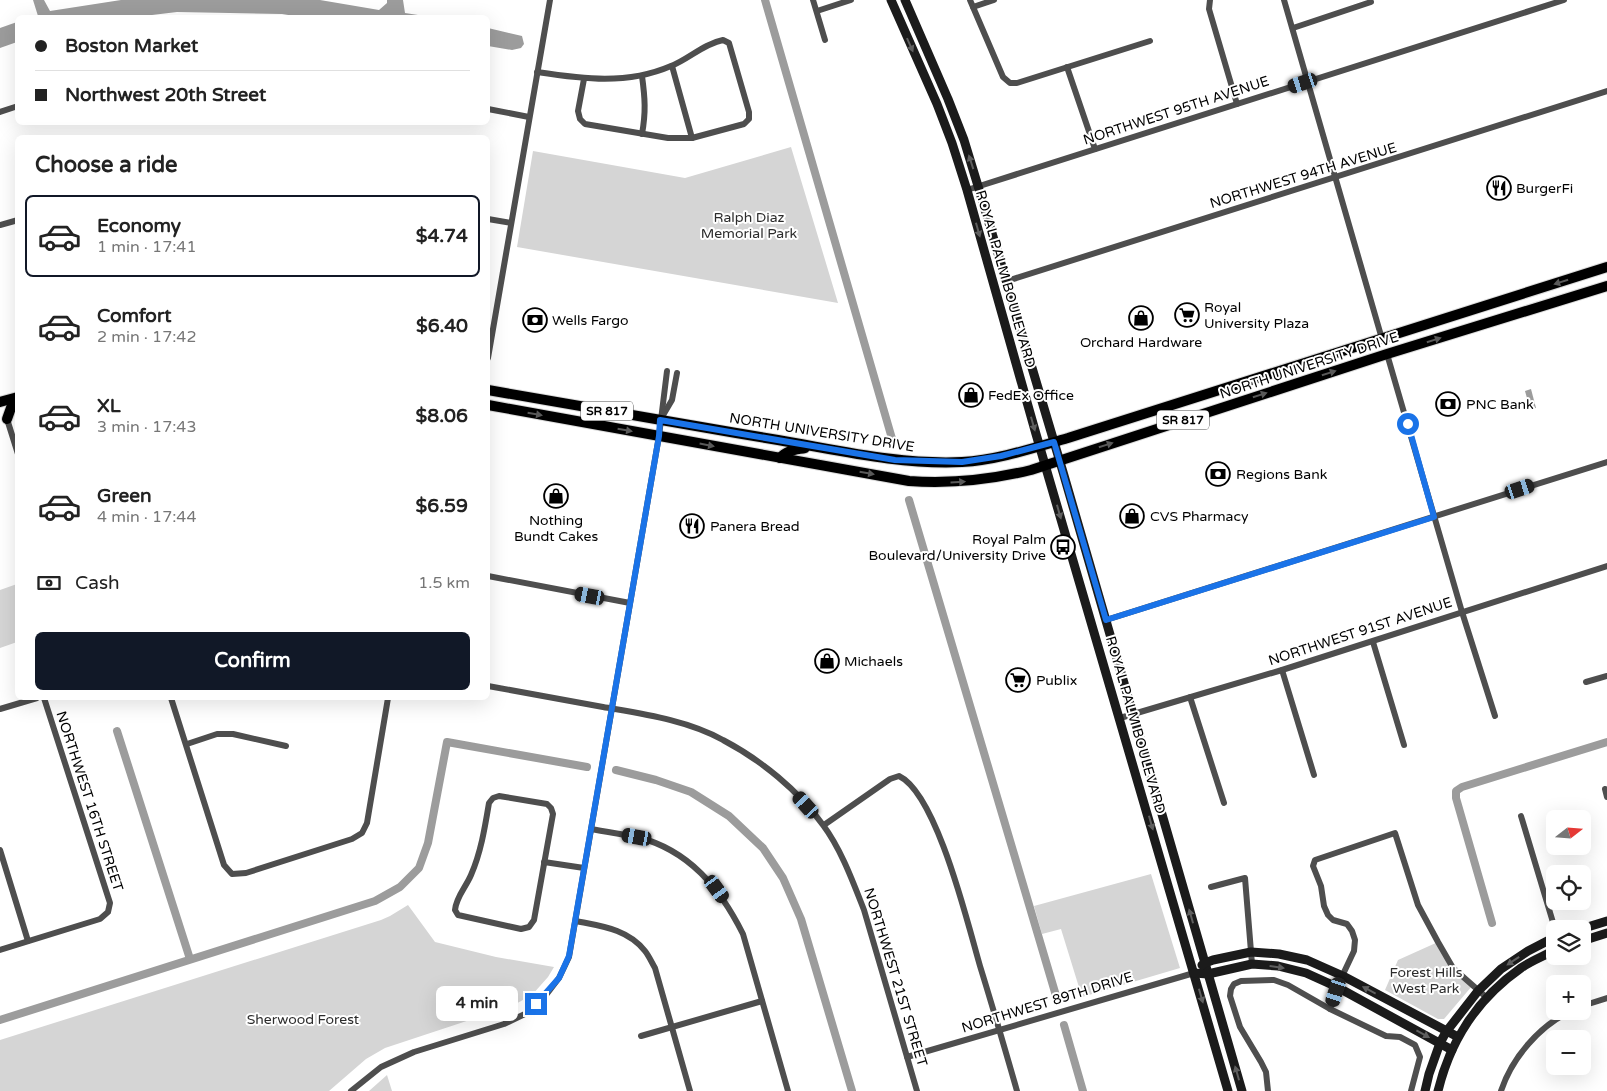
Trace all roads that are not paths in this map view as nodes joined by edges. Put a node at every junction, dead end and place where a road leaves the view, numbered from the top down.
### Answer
1 (550, 0) edge
2 (813, 0) edge
3 (851, 0) edge
4 (891, 0) edge
5 (905, 0) edge
6 (970, 0) edge
7 (994, 0) edge
8 (1210, 0) edge
9 (1284, 0) edge
10 (1564, 0) edge
11 (1371, 2) dead end
12 (973, 7) junction
13 (817, 11) junction
14 (1293, 28) junction
15 (825, 40) dead end
16 (1150, 41) dead end
17 (672, 66) junction
18 (1067, 67) junction
19 (537, 72) junction
20 (642, 76) junction
21 (584, 79) junction
22 (1307, 82) junction
23 (1607, 91) edge
24 (1237, 104) junction
25 (15, 107) edge
26 (490, 110) edge
27 (0, 112) edge
28 (529, 117) junction
29 (642, 134) junction
30 (692, 138) junction
31 (1094, 149) junction
32 (1336, 178) junction
33 (978, 186) junction
34 (966, 190) junction
35 (490, 218) edge
36 (15, 221) edge
37 (511, 222) junction
38 (0, 225) edge
39 (1607, 267) edge
40 (1007, 281) junction
41 (1607, 286) edge
42 (997, 298) junction
43 (1018, 319) junction
44 (1425, 325) junction
45 (1382, 339) junction
46 (490, 346) edge
47 (1387, 354) junction
48 (1351, 366) junction
49 (667, 371) dead end
50 (676, 373) dead end
51 (490, 390) edge
52 (15, 398) edge
53 (0, 402) edge
54 (15, 404) edge
55 (490, 405) edge
56 (15, 416) edge
57 (3, 420) edge
58 (660, 420) junction
59 (659, 436) junction
60 (1054, 442) junction
61 (15, 447) edge
62 (816, 447) junction
63 (1040, 447) junction
64 (780, 458) junction
65 (1060, 460) junction
66 (1607, 462) edge
67 (1045, 465) junction
68 (1434, 517) junction
69 (1607, 566) edge
70 (490, 576) edge
71 (630, 603) junction
72 (1462, 612) junction
73 (1106, 620) junction
74 (1373, 642) junction
75 (1282, 670) junction
76 (1607, 676) edge
77 (1586, 682) dead end
78 (490, 686) edge
79 (1190, 697) junction
80 (30, 700) edge
81 (45, 700) edge
82 (173, 700) edge
83 (388, 700) edge
84 (612, 708) junction
85 (0, 709) edge
86 (1133, 714) junction
87 (1495, 716) dead end
88 (1120, 718) junction
89 (187, 744) junction
90 (1404, 745) dead end
91 (286, 746) dead end
92 (1314, 775) dead end
93 (1605, 789) dead end
94 (1607, 797) edge
95 (1224, 803) dead end
96 (1521, 816) dead end
97 (824, 825) junction
98 (591, 830) junction
99 (0, 850) edge
100 (544, 862) junction
101 (584, 868) junction
102 (1211, 887) dead end
103 (1552, 920) edge
104 (576, 921) junction
105 (1607, 921) edge
106 (1591, 926) edge
107 (1607, 933) edge
108 (1591, 937) edge
109 (28, 941) junction
110 (1546, 942) edge
111 (0, 950) edge
112 (1250, 952) junction
113 (1546, 955) edge
114 (1205, 963) junction
115 (1252, 964) junction
116 (1194, 972) junction
117 (1208, 974) junction
118 (1343, 976) junction
119 (1338, 987) junction
120 (1478, 991) junction
121 (1486, 997) junction
122 (1607, 998) edge
123 (762, 1001) junction
124 (1591, 1003) edge
125 (1330, 1009) junction
126 (1555, 1020) edge
127 (671, 1027) junction
128 (999, 1031) junction
129 (1446, 1032) junction
130 (641, 1036) dead end
131 (1458, 1037) junction
132 (1440, 1043) junction
133 (1452, 1050) junction
134 (908, 1057) junction
135 (351, 1091) edge
136 (690, 1091) edge
137 (788, 1091) edge
138 (917, 1091) edge
139 (1017, 1091) edge
140 (1228, 1091) edge
141 (1242, 1091) edge
142 (1268, 1091) edge
143 (1411, 1091) edge
144 (1425, 1091) edge
145 (1438, 1091) edge
146 (1501, 1091) edge

1 - 19 street
2 - 13 street
3 - 13 street
4 -> 34 main road, ROYAL PALM BOULEVARD
33 -> 5 main road, ROYAL PALM BOULEVARD
6 - 12 street
7 - 12 street
8 - 24 street
9 - 14 street
10 - 22 street, NORTHWEST 95TH AVENUE
11 - 14 street
12 - 18 street
13 - 15 street
14 - 22 street
16 - 18 street
17 - 20 street
17 - 30 street
17 - 30 street
18 - 31 street
19 - 21 street
19 - 28 street
20 - 21 street
20 - 29 street
21 - 29 street
22 - 24 street, NORTHWEST 95TH AVENUE
22 - 32 street
23 - 32 street, NORTHWEST 94TH AVENUE
24 - 31 street, NORTHWEST 95TH AVENUE
25 - 27 street
26 - 28 street
28 - 37 street
29 - 30 street
31 - 33 street, NORTHWEST 95TH AVENUE
32 - 40 street, NORTHWEST 94TH AVENUE
32 - 45 street
33 - 34 street, NORTHWEST 95TH AVENUE
33 - 40 main road, ROYAL PALM BOULEVARD
34 -> 42 main road, ROYAL PALM BOULEVARD
35 - 37 street
36 - 38 street
37 - 46 street
39 -> 44 main road, NORTH UNIVERSITY DRIVE / SR 817
40 - 43 main road, ROYAL PALM BOULEVARD
47 -> 41 main road, NORTH UNIVERSITY DRIVE / SR 817
42 - 43 main road
42 -> 63 main road, ROYAL PALM BOULEVARD
43 - 60 main road, ROYAL PALM BOULEVARD
44 - 45 main road, NORTH UNIVERSITY DRIVE / SR 817
44 - 47 main road
45 - 48 main road
45 - 60 main road, NORTH UNIVERSITY DRIVE / SR 817
47 - 48 main road, NORTH UNIVERSITY DRIVE / SR 817
47 - 68 street
65 -> 48 main road, NORTH UNIVERSITY DRIVE / SR 817
49 - 58 street
50 - 58 street
51 - 58 main road, NORTH UNIVERSITY DRIVE / SR 817
52 - 53 main road
54 - 57 main road
55 -> 59 main road, NORTH UNIVERSITY DRIVE / SR 817
56 - 57 main road
57 - 61 street
58 - 59 street
58 - 62 main road, NORTH UNIVERSITY DRIVE / SR 817
59 -> 64 main road, NORTH UNIVERSITY DRIVE / SR 817
59 - 71 street
60 - 63 main road, NORTH UNIVERSITY DRIVE / SR 817
60 - 65 main road, ROYAL PALM BOULEVARD
62 - 63 main road, NORTH UNIVERSITY DRIVE / SR 817
62 - 64 main road
63 - 67 main road, ROYAL PALM BOULEVARD
64 -> 67 main road, NORTH UNIVERSITY DRIVE / SR 817
65 - 67 main road, NORTH UNIVERSITY DRIVE / SR 817
65 - 73 main road, ROYAL PALM BOULEVARD
66 - 68 street
67 -> 88 main road, ROYAL PALM BOULEVARD
68 - 72 street
68 - 73 street
69 - 72 street, NORTHWEST 91ST AVENUE
70 - 71 street
71 - 84 street
72 - 74 street, NORTHWEST 91ST AVENUE
72 - 87 street
73 - 86 main road, ROYAL PALM BOULEVARD
74 - 75 street, NORTHWEST 91ST AVENUE
74 - 90 street
75 - 79 street, NORTHWEST 91ST AVENUE
75 - 92 street
76 - 77 street
78 - 84 street, NORTHWEST 21ST STREET
79 - 86 street, NORTHWEST 91ST AVENUE
79 - 95 street
80 - 85 street
81 - 109 street, NORTHWEST 16TH STREET
82 - 89 street
83 - 89 street
84 - 97 street, NORTHWEST 21ST STREET
84 - 98 street
86 - 88 street, NORTHWEST 91ST AVENUE
114 -> 86 main road, ROYAL PALM BOULEVARD
88 -> 116 main road, ROYAL PALM BOULEVARD
89 - 91 street
93 - 94 street
96 - 103 street
97 - 128 street
97 - 134 street, NORTHWEST 21ST STREET
98 - 101 street
98 - 123 street
99 - 109 street
100 - 100 street
100 - 101 street
101 - 104 street
102 - 112 street
104 - 127 street
104 - 135 street
105 - 106 main road
107 - 108 main road
109 - 111 street
110 -> 120 main road
112 - 114 main road, NORTHWEST 89TH DRIVE
112 - 115 street
112 - 118 main road, NORTHWEST 89TH DRIVE
113 - 121 main road
114 - 116 main road, NORTHWEST 89TH DRIVE
114 - 117 main road, ROYAL PALM BOULEVARD
115 - 117 main road, NORTHWEST 89TH DRIVE
115 -> 119 main road, NORTHWEST 89TH DRIVE
116 - 117 main road, NORTHWEST 89TH DRIVE
116 - 128 street, NORTHWEST 89TH DRIVE
116 -> 140 main road, ROYAL PALM BOULEVARD
141 -> 117 main road, ROYAL PALM BOULEVARD
118 - 119 street
118 - 120 street
129 -> 118 main road, NORTHWEST 89TH DRIVE
119 - 125 street
119 -> 132 main road, NORTHWEST 89TH DRIVE
120 - 121 street
120 - 129 main road
121 - 131 main road
122 - 124 street
123 - 127 street
123 - 137 street
125 - 142 street
125 - 143 street
126 - 146 street
127 - 130 street
127 - 136 street
128 - 134 street, NORTHWEST 89TH DRIVE
128 - 139 street
129 - 131 main road, NORTHWEST 89TH DRIVE
129 - 132 main road
131 - 133 main road
132 - 133 main road, NORTHWEST 89TH DRIVE
132 - 144 main road
133 - 145 main road
134 - 138 street, NORTHWEST 21ST STREET

